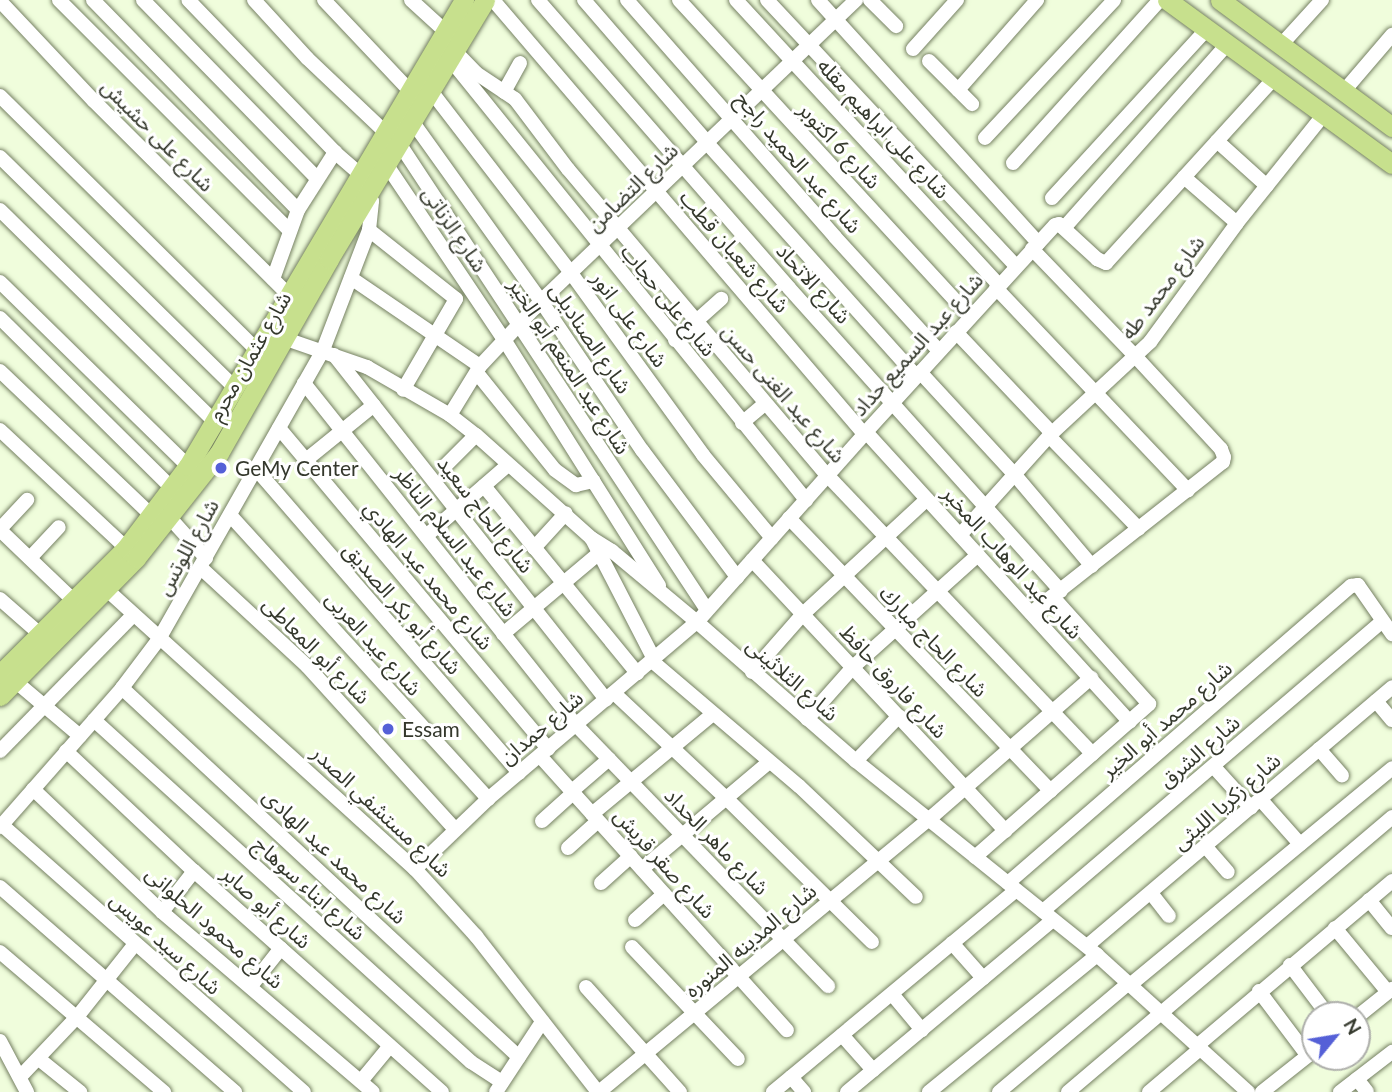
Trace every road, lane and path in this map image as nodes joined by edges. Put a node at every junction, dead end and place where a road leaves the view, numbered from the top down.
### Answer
1 (59, 0) edge
2 (93, 0) edge
3 (143, 0) edge
4 (188, 0) edge
5 (254, 0) edge
6 (324, 0) edge
7 (411, 0) edge
8 (464, 0) edge
9 (485, 0) edge
10 (493, 0) edge
11 (538, 0) edge
12 (584, 0) edge
13 (627, 0) edge
14 (679, 0) edge
15 (736, 0) edge
16 (767, 0) edge
17 (818, 0) edge
18 (856, 0) edge
19 (870, 0) edge
20 (957, 0) edge
21 (1037, 0) edge
22 (1114, 0) edge
23 (1160, 0) edge
24 (1167, 0) edge
25 (1322, 0) edge
26 (0, 1) edge
27 (1226, 1) edge
28 (836, 20) junction
29 (896, 26) dead end
30 (1207, 29) junction
31 (445, 31) junction
32 (1392, 35) edge
33 (1228, 43) junction
34 (810, 45) junction
35 (1281, 45) junction
36 (913, 49) dead end
37 (452, 55) junction
38 (793, 61) junction
39 (929, 61) dead end
40 (520, 64) dead end
41 (1275, 78) junction
42 (957, 90) junction
43 (410, 91) junction
44 (431, 91) junction
45 (761, 91) junction
46 (1344, 91) junction
47 (504, 92) junction
48 (0, 96) edge
49 (972, 104) dead end
50 (1325, 113) junction
51 (733, 118) junction
52 (412, 121) junction
53 (1392, 127) edge
54 (392, 138) junction
55 (985, 138) dead end
56 (1217, 141) junction
57 (708, 143) junction
58 (335, 152) junction
59 (0, 157) edge
60 (1013, 163) dead end
61 (386, 164) junction
62 (1392, 164) edge
63 (684, 166) junction
64 (316, 177) junction
65 (1184, 177) junction
66 (365, 183) junction
67 (1267, 186) junction
68 (657, 192) junction
69 (1052, 198) dead end
70 (0, 210) edge
71 (298, 210) junction
72 (1237, 223) junction
73 (1062, 226) junction
74 (620, 228) junction
75 (288, 229) junction
76 (369, 230) junction
77 (1035, 246) junction
78 (599, 247) junction
79 (1016, 266) junction
80 (571, 273) junction
81 (351, 278) junction
82 (273, 279) junction
83 (0, 282) edge
84 (998, 286) junction
85 (290, 296) junction
86 (721, 299) dead end
87 (541, 301) junction
88 (970, 317) junction
89 (0, 318) edge
90 (695, 321) junction
91 (520, 325) junction
92 (956, 332) junction
93 (435, 336) junction
94 (286, 339) junction
95 (675, 340) junction
96 (505, 341) junction
97 (257, 350) junction
98 (939, 351) junction
99 (328, 352) junction
100 (1136, 357) junction
101 (478, 370) junction
102 (918, 374) junction
103 (2, 378) edge
104 (304, 383) junction
105 (235, 388) junction
106 (403, 390) junction
107 (1095, 392) junction
108 (893, 402) junction
109 (765, 404) junction
110 (373, 405) junction
111 (450, 415) junction
112 (215, 422) junction
113 (742, 422) junction
114 (279, 428) junction
115 (0, 430) edge
116 (342, 430) junction
117 (865, 433) junction
118 (477, 435) junction
119 (1051, 435) junction
120 (306, 460) junction
121 (446, 465) dead end
122 (508, 465) junction
123 (188, 466) junction
124 (256, 469) junction
125 (827, 475) junction
126 (1015, 475) junction
127 (594, 481) junction
128 (484, 486) junction
129 (172, 488) junction
130 (1188, 490) junction
131 (927, 499) junction
132 (27, 500) dead end
133 (806, 500) junction
134 (986, 508) junction
135 (457, 510) junction
136 (566, 513) junction
137 (230, 515) junction
138 (161, 517) junction
139 (789, 518) junction
140 (59, 527) dead end
141 (1139, 529) junction
142 (0, 530) edge
143 (960, 535) junction
144 (426, 536) junction
145 (628, 536) junction
146 (772, 538) junction
147 (885, 539) junction
148 (126, 548) junction
149 (534, 548) junction
150 (605, 553) junction
151 (978, 555) junction
152 (30, 558) junction
153 (752, 560) junction
154 (203, 562) junction
155 (1092, 566) junction
156 (737, 577) junction
157 (844, 577) junction
158 (564, 583) junction
159 (106, 589) junction
160 (936, 592) junction
161 (1057, 594) junction
162 (0, 599) edge
163 (74, 600) junction
164 (668, 601) junction
165 (534, 608) junction
166 (707, 610) junction
167 (1031, 613) junction
168 (803, 614) junction
169 (133, 615) junction
170 (697, 622) junction
171 (1381, 622) junction
172 (894, 630) junction
173 (40, 634) junction
174 (503, 634) junction
175 (1392, 634) edge
176 (159, 639) junction
177 (653, 660) junction
178 (853, 667) junction
179 (752, 672) junction
180 (637, 673) junction
181 (4, 675) edge
182 (1091, 678) junction
183 (1392, 687) edge
184 (122, 688) junction
185 (0, 696) edge
186 (610, 696) junction
187 (1376, 701) junction
188 (44, 705) junction
189 (1053, 712) junction
190 (713, 714) junction
191 (899, 716) junction
192 (807, 719) junction
193 (94, 720) junction
194 (1392, 720) edge
195 (1130, 722) junction
196 (576, 725) junction
197 (80, 736) junction
198 (671, 749) junction
199 (1009, 749) junction
200 (1319, 749) junction
201 (0, 751) edge
202 (66, 751) junction
203 (544, 752) junction
204 (1093, 754) junction
205 (609, 759) junction
206 (856, 761) junction
207 (769, 762) junction
208 (1214, 767) junction
209 (1392, 768) edge
210 (519, 774) junction
211 (1342, 775) dead end
212 (631, 782) junction
213 (965, 788) junction
214 (33, 789) junction
215 (1051, 791) junction
216 (573, 792) junction
217 (726, 798) junction
218 (488, 799) junction
219 (1256, 804) junction
220 (595, 817) junction
221 (1392, 817) edge
222 (542, 821) dead end
223 (928, 821) junction
224 (1, 826) edge
225 (454, 829) junction
226 (1006, 831) junction
227 (682, 835) junction
228 (1300, 844) junction
229 (1206, 847) junction
230 (568, 848) dead end
231 (631, 856) junction
232 (975, 857) junction
233 (879, 861) junction
234 (415, 869) junction
235 (642, 869) junction
236 (194, 871) junction
237 (1228, 872) dead end
238 (1392, 881) edge
239 (601, 883) dead end
240 (0, 887) edge
241 (1012, 887) junction
242 (1151, 893) junction
243 (664, 894) junction
244 (916, 897) dead end
245 (831, 900) junction
246 (1369, 900) junction
247 (162, 912) junction
248 (1048, 915) junction
249 (1169, 916) dead end
250 (635, 920) dead end
251 (1335, 928) junction
252 (1392, 928) edge
253 (783, 940) junction
254 (872, 942) dead end
255 (952, 943) junction
256 (135, 944) junction
257 (632, 947) dead end
258 (281, 948) junction
259 (1092, 951) junction
260 (0, 953) edge
261 (1290, 965) junction
262 (739, 976) junction
263 (983, 978) junction
264 (106, 981) junction
265 (1129, 984) junction
266 (251, 986) junction
267 (828, 986) dead end
268 (586, 987) dead end
269 (1259, 991) junction
270 (1390, 991) edge
271 (892, 994) junction
272 (1317, 1001) edge
273 (1371, 1006) edge
274 (1162, 1013) junction
275 (694, 1014) junction
276 (77, 1017) junction
277 (542, 1022) junction
278 (787, 1030) dead end
279 (922, 1030) junction
280 (842, 1035) junction
281 (0, 1041) edge
282 (1301, 1041) edge
283 (390, 1046) junction
284 (1199, 1047) junction
285 (645, 1054) junction
286 (1391, 1054) edge
287 (519, 1057) junction
288 (39, 1059) junction
289 (738, 1059) dead end
290 (1301, 1061) edge
291 (12, 1062) junction
292 (873, 1070) junction
293 (0, 1071) edge
294 (20, 1077) junction
295 (791, 1077) junction
296 (1357, 1079) junction
297 (361, 1081) junction
298 (499, 1087) edge
299 (1244, 1091) edge
300 (27, 1092) edge
301 (80, 1092) edge
302 (164, 1092) edge
303 (236, 1092) edge
304 (304, 1092) edge
305 (373, 1092) edge
306 (442, 1092) edge
307 (599, 1092) edge
308 (680, 1092) edge
309 (773, 1092) edge
310 (804, 1092) edge
311 (847, 1092) edge
312 (929, 1092) edge
313 (999, 1092) edge
314 (1068, 1092) edge
315 (1149, 1092) edge
316 (1262, 1092) edge
317 (1340, 1092) edge
318 (1367, 1092) edge

1 - 75 street
2 - 71 street
3 - 64 street
4 - 58 street
5 - 54 street, شارع عبد المنعم أبو الخير
6 - 43 street
7 - 31 street
8 - 31 main road, شارع عثمان محرم
9 - 37 main road, شارع عثمان محرم
10 - 68 street, شارع شعبان قطب
11 - 63 street, شارع الاتحاد
12 - 57 street
13 - 51 street, شارع عبد الحميد راجح
14 - 45 street, شارع 6 اكتوبر
15 - 38 street, شارع على ابراهيم مقله
16 - 34 street
17 - 28 street
18 - 28 street, شارع التضامن
19 - 29 street
20 - 36 street
21 - 42 street
22 - 55 street
23 - 60 street
24 - 30 main road
25 - 35 street
26 - 82 street, شارع على حشيش
27 - 35 main road
28 - 34 street, شارع التضامن
28 - 77 street
30 - 33 main road
30 - 69 street
31 - 43 main road, شارع عثمان محرم
32 - 46 street
33 - 41 main road
33 - 73 street, شارع عبد السميع حداد
34 - 38 street, شارع التضامن
34 - 79 street
35 - 46 main road
37 - 44 main road, شارع عثمان محرم
37 - 47 street, شارع عبد الغنى حسن
37 - 78 street, شارع على حجاب
38 - 45 street, شارع التضامن
38 - 84 street, شارع على ابراهيم مقله
39 - 42 street
40 - 47 street
41 - 50 main road
41 - 56 street
42 - 49 street
43 - 54 main road, شارع عثمان محرم
44 - 52 main road, شارع عثمان محرم
44 - 80 street, شارع على انور
45 - 51 street, شارع التضامن
45 - 88 street, شارع 6 اكتوبر
46 - 53 main road
47 - 74 street, شارع عبد الغنى حسن
48 - 97 street
50 - 62 main road
50 - 67 street, شارع محمد طه
51 - 57 street, شارع التضامن
51 - 98 street, شارع عبد الحميد راجح
52 - 54 main road, شارع عثمان محرم
52 - 87 street, شارع الصناديلى
54 - 61 main road, شارع عثمان محرم
54 - 66 main road, شارع عثمان محرم
54 - 91 street, شارع عبد المنعم أبو الخير
56 - 65 street
56 - 67 street
57 - 63 street, شارع التضامن
57 - 102 street
58 - 64 street
58 - 66 street
59 - 105 street
61 - 66 main road, شارع عثمان محرم
61 - 96 street, شارع الزناتى
63 - 68 street, شارع التضامن
63 - 108 street, شارع الاتحاد
64 - 71 street
65 - 72 street
65 - 73 street
66 - 76 street, شارع اللوتس
66 - 85 main road, شارع عثمان محرم
66 - 94 main road, شارع عثمان محرم
67 - 72 street, شارع محمد طه
68 - 74 street, شارع التضامن
68 - 117 street, شارع شعبان قطب
70 - 112 street
71 - 75 street
72 - 100 street, شارع محمد طه
73 - 77 street, شارع عبد السميع حداد
74 - 78 street, شارع التضامن
74 - 90 street, شارع عبد الغنى حسن
75 - 82 street
76 - 81 street, شارع اللوتس
76 - 93 street
77 - 79 street, شارع عبد السميع حداد
77 - 100 street
78 - 80 street, شارع التضامن
78 - 95 street, شارع على حجاب
79 - 84 street, شارع عبد السميع حداد
80 - 87 street, شارع التضامن
80 - 146 street, شارع على انور
81 - 93 street
81 - 99 street, شارع اللوتس
82 - 85 street, شارع على حشيش
83 - 123 street
84 - 88 street, شارع عبد السميع حداد
84 - 107 street, شارع على ابراهيم مقله
85 - 97 main road, شارع عثمان محرم
86 - 90 street
87 - 91 street, شارع التضامن
87 - 156 street, شارع الصناديلى
88 - 92 street, شارع عبد السميع حداد
89 - 129 street
90 - 95 street
90 - 109 street, شارع عبد الغنى حسن
91 - 96 street, شارع التضامن
91 - 166 street, شارع عبد المنعم أبو الخير
92 - 98 street, شارع عبد السميع حداد
92 - 119 street
93 - 101 street
93 - 106 street
94 - 99 street
94 - 138 main road, شارع عثمان محرم
95 - 113 street, شارع على حجاب
96 - 101 street, شارع التضامن
96 - 127 street, شارع الزناتى
97 - 105 main road, شارع عثمان محرم
98 - 102 street, شارع عبد السميع حداد
99 - 104 street, شارع اللوتس
99 - 106 street
99 - 110 street, شارع الحاج سعيد
100 - 107 street, شارع محمد طه
100 - 130 street
101 - 111 street, شارع التضامن
101 - 127 street
102 - 108 street, شارع عبد السميع حداد
102 - 126 street
103 - 138 street, شارع أبو المعاطى
104 - 114 street, شارع اللوتس
104 - 116 street, شارع عبد السلام الناظر
105 - 112 main road, شارع عثمان محرم
106 - 111 street
107 - 119 street, شارع محمد طه
107 - 130 street, شارع على ابراهيم مقله
108 - 117 street, شارع عبد السميع حداد
108 - 134 street, شارع الاتحاد
109 - 113 street
109 - 125 street, شارع عبد الغنى حسن
110 - 116 street
110 - 135 street, شارع الحاج سعيد
111 - 118 street
112 - 123 main road, شارع عثمان محرم
113 - 133 street, شارع على حجاب
114 - 120 street, شارع محمد عبد الهادي
114 - 124 street, شارع اللوتس
115 - 148 street
116 - 120 street
116 - 144 street, شارع عبد السلام الناظر
117 - 125 street, شارع عبد السميع حداد
117 - 131 street, شارع عبد الوهاب المخبر
118 - 121 street
118 - 122 street
119 - 126 street, شارع محمد طه
119 - 141 street
120 - 203 street, شارع محمد عبد الهادي
122 - 128 street
122 - 136 street
123 - 129 main road, شارع عثمان محرم
124 - 137 street, شارع اللوتس
124 - 210 street, شارع أبو بكر الصديق
125 - 133 street, شارع عبد السميع حداد
125 - 147 street, شارع عبد الغنى حسن
126 - 134 street, شارع محمد طه
126 - 155 street
127 - 145 street, شارع الزناتى
128 - 135 street
128 - 149 street
129 - 138 main road, شارع عثمان محرم
130 - 141 street
131 - 143 street, شارع عبد الوهاب المخبر
131 - 147 street
132 - 142 street
133 - 139 street, شارع عبد السميع حداد
134 - 143 street, شارع محمد طه
134 - 161 street, شارع الاتحاد
135 - 144 street
135 - 165 street, شارع الحاج سعيد
136 - 149 street
136 - 150 street
137 - 154 street, شارع اللوتس
137 - 218 street, شارع عيد العربى
138 - 148 main road, شارع عثمان محرم
138 - 154 street, شارع أبو المعاطى
138 - 159 main road, شارع عثمان محرم
139 - 146 street, شارع عبد السميع حداد
139 - 157 street, شارع الحاج مبارك
140 - 152 street
141 - 155 street
142 - 152 street
143 - 151 street, شارع عبد الوهاب المخبر
144 - 174 street, شارع عبد السلام الناظر
145 - 150 street
145 - 164 street, شارع الزناتى
146 - 153 street, شارع عبد السميع حداد
147 - 157 street
147 - 160 street, شارع عبد الغنى حسن
148 - 163 main road, شارع عثمان محرم
149 - 158 street
150 - 158 street
150 - 164 street, شارع الثلاثينى
150 - 177 street
151 - 160 street
151 - 167 street, شارع عبد الوهاب المخبر
152 - 163 street
153 - 156 street, شارع عبد السميع حداد
153 - 168 street, شارع فاروق حافظ
154 - 176 street, شارع اللوتس
154 - 225 street, شارع أبو المعاطى
155 - 161 street
156 - 166 street, شارع عبد السميع حداد
157 - 168 street
157 - 172 street, شارع الحاج مبارك
158 - 165 street
158 - 180 street
159 - 169 street, شارع مستشفي الصدر
159 - 181 main road, شارع عثمان محرم
160 - 172 street
160 - 189 street, شارع عبد الغنى حسن
161 - 167 street
161 - 195 street, شارع الاتحاد
162 - 173 street
163 - 173 main road, شارع عثمان محرم
164 - 170 street, شارع الثلاثينى
165 - 174 street
165 - 186 street, شارع الحاج سعيد
166 - 170 street, شارع عبد السميع حداد
167 - 182 street, شارع عبد الوهاب المخبر
168 - 178 street, شارع فاروق حافظ
168 - 179 street
169 - 176 street, شارع مستشفي الصدر
169 - 188 street
170 - 177 street, شارع حمدان
170 - 179 street, شارع الثلاثينى
171 - 175 street
171 - 208 street, شارع الشرق
171 - 241 street, شارع محمد أبو الخير
172 - 178 street
172 - 199 street, شارع الحاج مبارك
173 - 181 main road, شارع عثمان محرم
174 - 196 street, شارع عبد السلام الناظر
176 - 184 street, شارع اللوتس
176 - 234 street, شارع مستشفي الصدر
177 - 180 street, شارع حمدان
177 - 190 street
178 - 191 street, شارع فاروق حافظ
178 - 192 street
179 - 192 street, شارع الثلاثينى
180 - 186 street, شارع حمدان
181 - 185 main road, شارع عثمان محرم
181 - 188 street
182 - 189 street, شارع المدينه المنوره
182 - 195 street, شارع عبد الوهاب المخبر
183 - 187 street, شارع زكريا الليثى
184 - 193 street, شارع اللوتس
184 - 287 street, شارع محمد عبد الهادى
186 - 196 street, شارع حمدان
186 - 198 street, شارع الحاج سعيد
187 - 194 street
187 - 200 street, شارع زكريا الليثى
188 - 197 street
188 - 201 street
189 - 199 street, شارع المدينه المنوره
189 - 204 street, شارع عبد الغنى حسن
190 - 198 street
190 - 207 street
191 - 206 street
191 - 213 street, شارع فاروق حافظ
192 - 206 street, شارع الثلاثينى
193 - 197 street, شارع اللوتس
193 - 298 street, شارع ابناء سوهاج
195 - 204 street
196 - 203 street, شارع حمدان
196 - 205 street, شارع ماهر الحداد
197 - 202 street, شارع اللوتس
198 - 212 street
198 - 217 street, شارع الحاج سعيد
199 - 213 street, شارع المدينه المنوره
199 - 215 street, شارع الحاج مبارك
200 - 211 street
200 - 219 street, شارع زكريا الليثى
202 - 214 street, شارع اللوتس
202 - 236 street, شارع أبو صابر
203 - 210 street, شارع حمدان
203 - 216 street, شارع صقر قريش
204 - 215 street
205 - 212 street, شارع ماهر الحداد
205 - 216 street
206 - 223 street, شارع الثلاثينى
207 - 217 street
207 - 233 street
208 - 219 street
208 - 248 street, شارع الشرق
209 - 228 street
210 - 218 street, شارع حمدان
212 - 220 street
212 - 227 street, شارع ماهر الحداد
213 - 223 street, شارع المدينه المنوره
213 - 226 street, شارع فاروق حافظ
214 - 224 street, شارع اللوتس
214 - 247 street, شارع محمود الحلوانى
215 - 226 street
216 - 220 street, شارع صقر قريش
216 - 222 street
217 - 227 street
217 - 245 street, شارع الحاج سعيد
218 - 225 street, شارع حمدان
219 - 228 street
219 - 229 street, شارع زكريا الليثى
220 - 230 street
220 - 231 street, شارع صقر قريش
221 - 274 street
223 - 232 street, شارع الثلاثينى
223 - 233 street, شارع المدينه المنوره
224 - 256 street, شارع سيد عويس
225 - 234 street, شارع حمدان
226 - 232 street
227 - 235 street
227 - 253 street, شارع ماهر الحداد
228 - 265 street
229 - 237 street
229 - 242 street, شارع زكريا الليثى
231 - 235 street, شارع صقر قريش
231 - 239 street
232 - 241 street, شارع الثلاثينى
233 - 244 street
233 - 245 street, شارع المدينه المنوره
234 - 277 street, شارع مستشفي الصدر
235 - 243 street, شارع صقر قريش
236 - 247 street
236 - 258 street, شارع أبو صابر
238 - 246 street
240 - 264 street
241 - 248 street, شارع الثلاثينى
241 - 255 street, شارع محمد أبو الخير
242 - 249 street
242 - 259 street, شارع زكريا الليثى
243 - 250 street
243 - 262 street, شارع صقر قريش
245 - 253 street, شارع المدينه المنوره
245 - 254 street, شارع الحاج سعيد
246 - 251 street
246 - 252 street
247 - 266 street, شارع محمود الحلوانى
248 - 259 street, شارع الثلاثينى
248 - 263 street, شارع الشرق
251 - 261 street
251 - 270 street
253 - 262 street, شارع المدينه المنوره
253 - 267 street, شارع ماهر الحداد
255 - 263 street
255 - 271 street, شارع محمد أبو الخير
256 - 264 street
256 - 304 street, شارع سيد عويس
257 - 275 street
258 - 266 street
258 - 283 street, شارع أبو صابر
259 - 265 street, شارع الثلاثينى
259 - 312 street, شارع زكريا الليثى
260 - 276 street
261 - 269 street
261 - 272 street
262 - 275 street, شارع المدينه المنوره
262 - 278 street, شارع صقر قريش
263 - 279 street, شارع الشرق
264 - 276 street
264 - 303 street
265 - 274 street, شارع الثلاثينى
265 - 313 street
266 - 297 street, شارع محمود الحلوانى
268 - 285 street
269 - 282 street
269 - 284 street
270 - 273 street
271 - 279 street
271 - 280 street, شارع محمد أبو الخير
274 - 284 street, شارع الثلاثينى
274 - 314 street
275 - 285 street, شارع المدينه المنوره
275 - 289 street
276 - 288 street
276 - 302 street
277 - 287 street
277 - 307 street, شارع مستشفي الصدر
279 - 292 street, شارع الشرق
280 - 292 street
280 - 295 street, شارع محمد أبو الخير
281 - 291 street
283 - 297 street
283 - 306 street, شارع أبو صابر
284 - 299 street, شارع الثلاثينى
284 - 315 street
285 - 307 street, شارع المدينه المنوره
285 - 308 street
286 - 296 street
287 - 298 street
288 - 294 street
288 - 301 street
290 - 316 street
291 - 293 street
291 - 294 street
292 - 311 street, شارع الشرق
294 - 300 street
295 - 309 street, شارع محمد أبو الخير
295 - 310 street
296 - 317 street
296 - 318 street
297 - 305 street, شارع محمود الحلوانى

